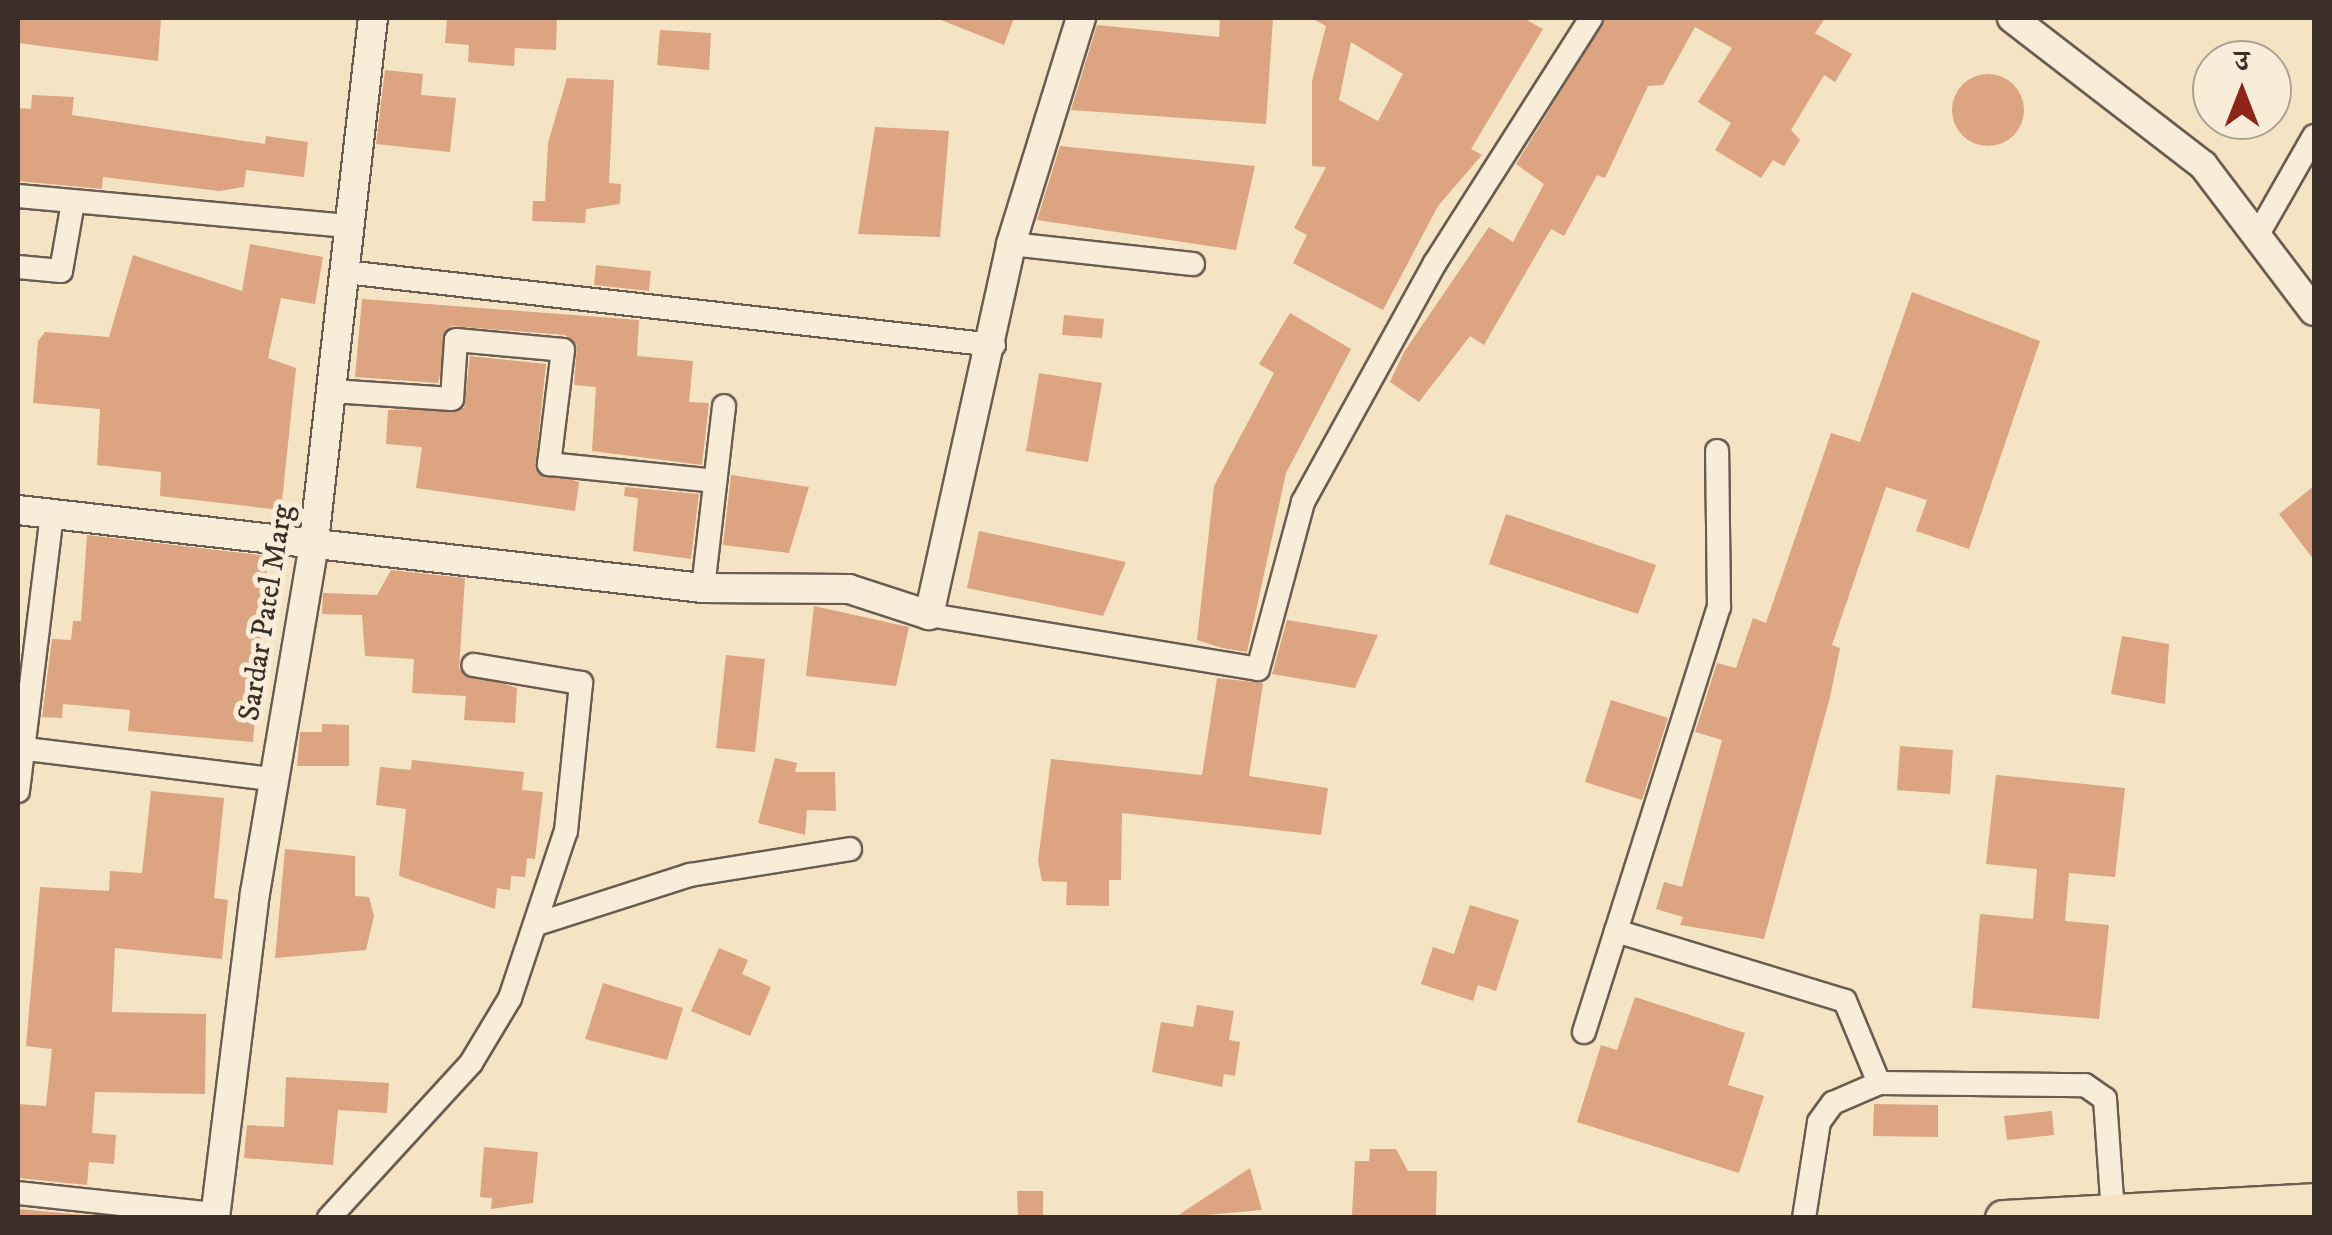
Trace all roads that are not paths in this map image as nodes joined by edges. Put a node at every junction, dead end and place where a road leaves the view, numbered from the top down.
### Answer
1 (373, 18) edge
2 (1081, 18) edge
3 (1591, 18) edge
4 (2012, 18) edge
5 (2314, 136) edge
6 (18, 196) edge
7 (73, 202) junction
8 (348, 226) junction
9 (2257, 236) junction
10 (1012, 244) junction
11 (1192, 264) dead end
12 (18, 267) edge
13 (346, 272) junction
14 (2314, 311) edge
15 (994, 345) junction
16 (332, 391) junction
17 (724, 406) dead end
18 (1716, 451) dead end
19 (715, 481) junction
20 (18, 510) edge
21 (52, 514) junction
22 (314, 550) junction
23 (703, 588) junction
24 (929, 615) junction
25 (473, 665) dead end
26 (20, 748) edge
27 (272, 779) junction
28 (18, 791) edge
29 (850, 849) dead end
30 (537, 924) junction
31 (1616, 930) junction
32 (1584, 1032) dead end
33 (1879, 1083) junction
34 (18, 1193) edge
35 (2314, 1201) edge
36 (2113, 1212) junction
37 (215, 1216) edge
38 (328, 1218) edge
39 (1804, 1218) edge
40 (2003, 1218) edge

1 - 8 street, Sardar Patel Marg
2 - 10 street
3 - 24 street
4 - 9 street
5 - 9 street
6 - 7 street
7 - 8 street
7 - 12 street
8 - 13 street, Sardar Patel Marg
9 - 14 street
10 - 11 street
10 - 15 street
13 - 15 street
13 - 16 street, Sardar Patel Marg
15 - 24 street
16 - 19 street
16 - 22 street, Sardar Patel Marg
17 - 19 street
18 - 31 street
19 - 23 street
20 - 21 street
21 - 22 street
21 - 26 street
22 - 23 street
22 - 27 street, Sardar Patel Marg
23 - 24 street
25 - 30 street
26 - 27 street
26 - 28 street
27 - 37 street, Sardar Patel Marg
29 - 30 street
30 - 38 street
31 - 32 street
31 - 33 street
33 - 36 street
33 - 39 street
34 - 37 street
35 - 36 main road
36 - 40 main road

